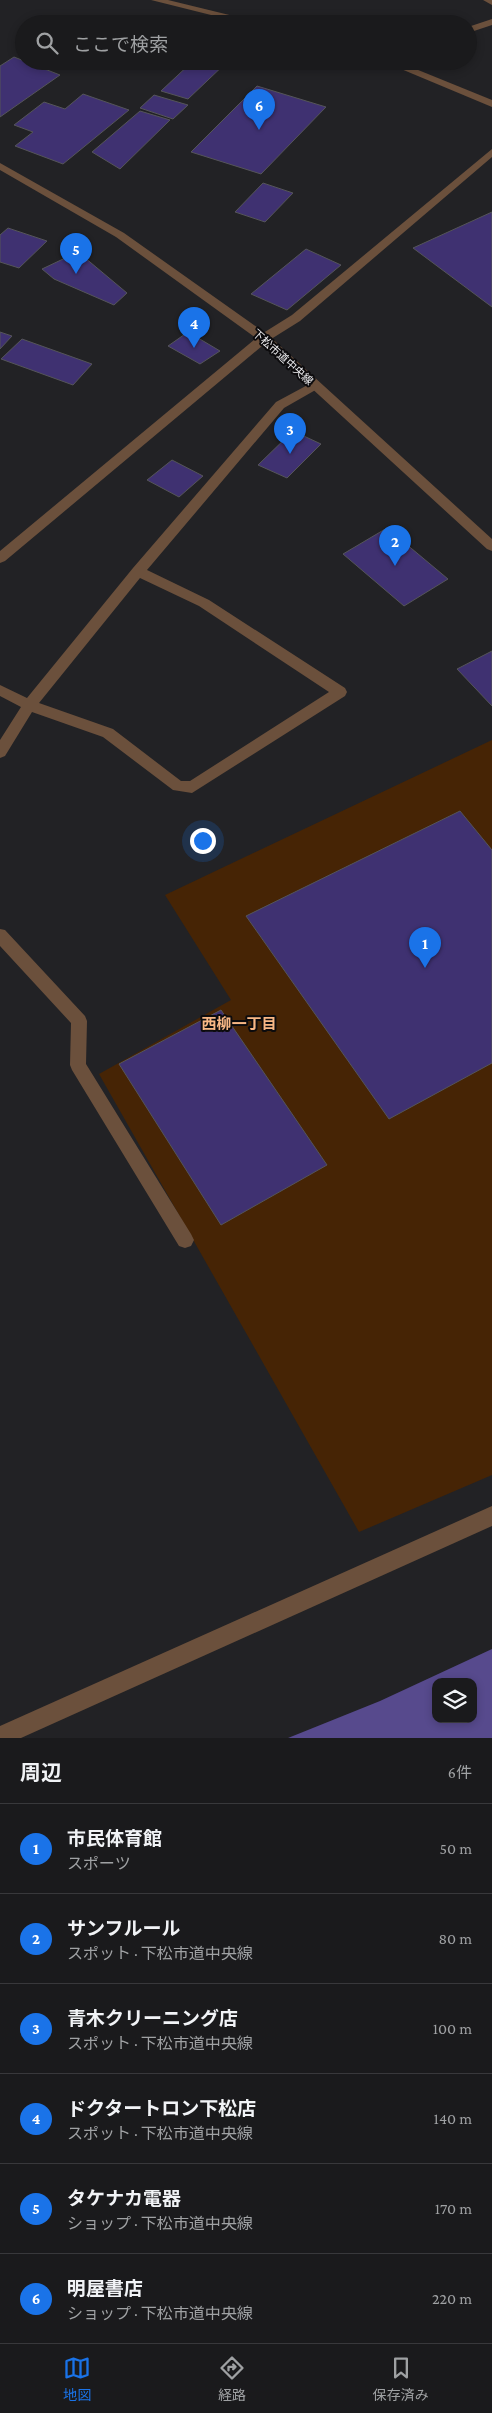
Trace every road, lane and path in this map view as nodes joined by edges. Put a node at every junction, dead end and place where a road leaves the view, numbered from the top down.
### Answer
1 (156, 0) edge
2 (488, 0) edge
3 (492, 2) edge
4 (222, 15) edge
5 (492, 22) edge
6 (477, 27) edge
7 (410, 70) edge
8 (492, 104) edge
9 (492, 152) edge
10 (0, 166) edge
11 (264, 338) junction
12 (315, 385) junction
13 (492, 546) edge
14 (0, 558) edge
15 (138, 571) junction
16 (0, 690) edge
17 (29, 705) junction
18 (0, 752) edge
19 (0, 935) edge
20 (186, 1240) dead end
21 (492, 1516) edge
22 (0, 1737) edge

1 - 4 street
2 - 3 street
5 - 6 street
7 - 8 street
9 - 11 street
10 - 11 street, 下松市道中央線
11 - 12 street, 下松市道中央線
11 - 14 street
12 - 13 street, 下松市道中央線
12 - 15 street
15 - 17 street
15 - 17 street
16 - 17 street
17 - 18 street
19 - 20 street
21 - 22 street

